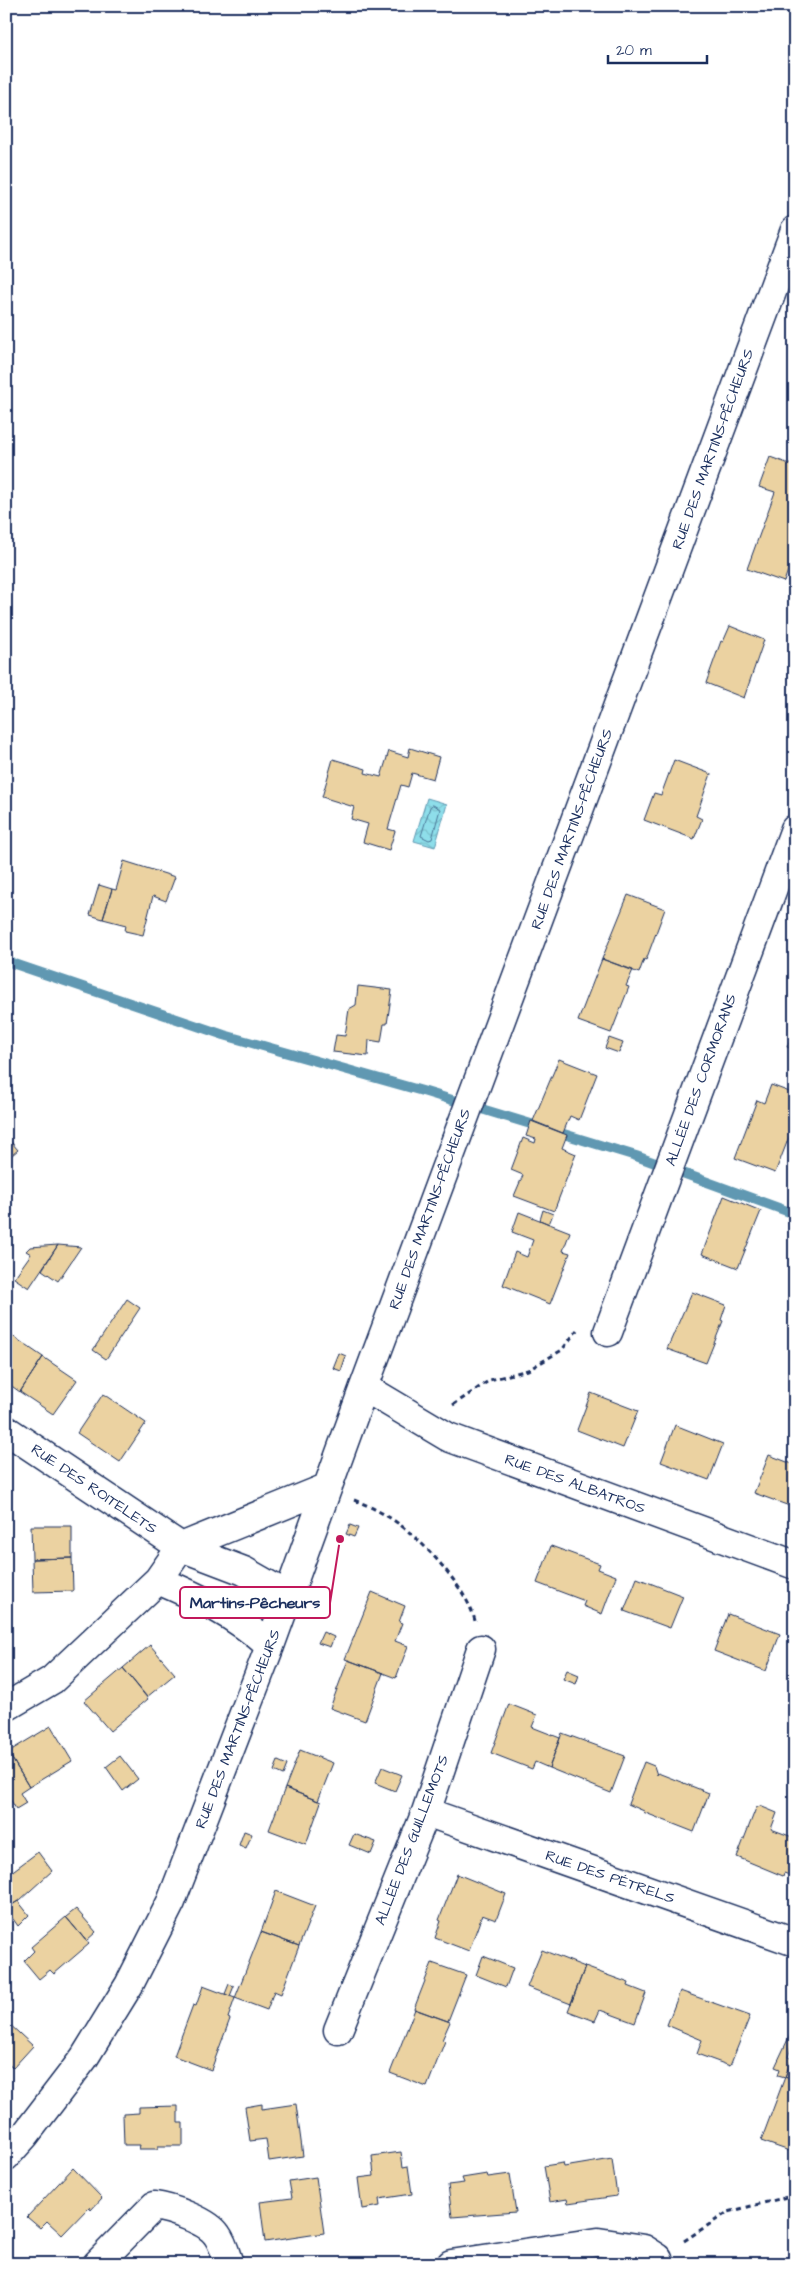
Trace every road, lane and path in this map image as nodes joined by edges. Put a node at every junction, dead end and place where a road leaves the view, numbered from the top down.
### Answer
1 (795, 230) edge
2 (789, 263) edge
3 (795, 829) edge
4 (608, 1332) joint
5 (364, 1387) junction
6 (424, 1423) junction
7 (6, 1430) edge
8 (326, 1488) junction
9 (182, 1547) junction
10 (795, 1565) edge
11 (158, 1580) junction
12 (288, 1596) junction
13 (270, 1646) junction
14 (481, 1649) joint
15 (6, 1707) edge
16 (426, 1812) junction
17 (795, 1942) edge
18 (338, 2030) dead end
19 (6, 2156) edge
20 (795, 2195) edge
21 (659, 2261) edge
22 (97, 2264) edge
23 (229, 2264) edge
24 (451, 2264) edge

1 - 2 street, RUE DES MARTINS-PÊCHEURS
2 - 5 street, RUE DES MARTINS-PÊCHEURS
3 - 4 street, ALLÉE DES CORMORANS
4 - 6 path
5 - 6 street, RUE DES ALBATROS
5 - 8 street, RUE DES MARTINS-PÊCHEURS
6 - 10 street, RUE DES ALBATROS
7 - 9 street, RUE DES ROITELETS
8 - 9 street
8 - 12 street, RUE DES MARTINS-PÊCHEURS
8 - 14 path
9 - 11 street
9 - 12 street, RUE DES ROITELETS
11 - 13 street
11 - 15 street
12 - 13 street, RUE DES MARTINS-PÊCHEURS
13 - 19 street, RUE DES MARTINS-PÊCHEURS
14 - 16 street, ALLÉE DES GUILLEMOTS
16 - 17 street, RUE DES PÉTRELS
16 - 18 street, ALLÉE DES GUILLEMOTS
20 - 21 path
21 - 24 street
22 - 23 street

